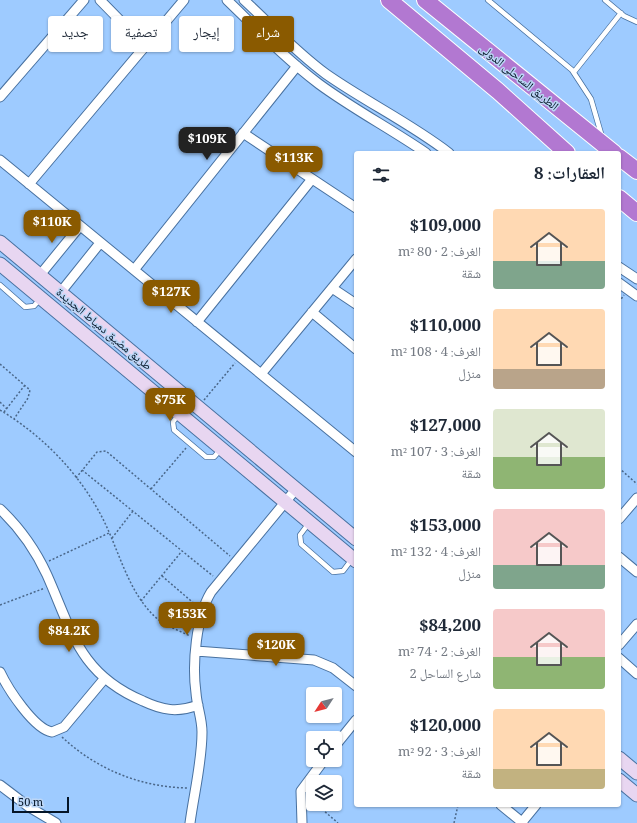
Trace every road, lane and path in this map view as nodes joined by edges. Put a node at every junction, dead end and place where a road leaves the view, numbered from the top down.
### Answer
1 (84, 0) edge
2 (100, 0) edge
3 (184, 0) edge
4 (227, 0) edge
5 (244, 0) edge
6 (389, 0) edge
7 (425, 0) edge
8 (488, 0) edge
9 (605, 0) edge
10 (621, 13) junction
11 (116, 16) edge
12 (170, 16) edge
13 (637, 22) edge
14 (140, 52) edge
15 (297, 66) junction
16 (574, 72) junction
17 (0, 97) edge
18 (243, 133) junction
19 (609, 149) edge
20 (423, 151) edge
21 (446, 151) edge
22 (565, 151) edge
23 (621, 159) edge
24 (0, 160) edge
25 (637, 172) edge
26 (312, 179) junction
27 (29, 184) junction
28 (621, 200) edge
29 (354, 207) edge
30 (637, 213) edge
31 (80, 226) junction
32 (0, 242) edge
33 (100, 243) junction
34 (354, 261) edge
35 (0, 264) edge
36 (621, 268) edge
37 (134, 270) junction
38 (40, 275) junction
39 (637, 279) edge
40 (621, 284) edge
41 (0, 285) edge
42 (332, 288) junction
43 (60, 293) junction
44 (637, 296) edge
45 (40, 298) junction
46 (354, 303) edge
47 (312, 312) junction
48 (198, 322) junction
49 (354, 347) edge
50 (240, 357) junction
51 (0, 364) edge
52 (261, 374) junction
53 (25, 384) junction
54 (0, 402) edge
55 (198, 407) junction
56 (7, 409) junction
57 (0, 410) edge
58 (4, 412) junction
59 (179, 413) junction
60 (14, 419) junction
61 (190, 444) junction
62 (221, 448) junction
63 (354, 450) edge
64 (82, 470) junction
65 (621, 470) edge
66 (76, 478) junction
67 (637, 484) edge
68 (151, 489) junction
69 (296, 489) junction
70 (637, 498) edge
71 (286, 502) junction
72 (0, 509) edge
73 (133, 511) junction
74 (621, 517) edge
75 (310, 522) junction
76 (109, 533) junction
77 (354, 537) edge
78 (112, 538) junction
79 (182, 551) junction
80 (354, 559) edge
81 (621, 559) edge
82 (236, 562) junction
83 (41, 564) junction
84 (637, 572) edge
85 (162, 576) junction
86 (220, 582) junction
87 (51, 585) junction
88 (141, 601) junction
89 (0, 605) edge
90 (202, 610) junction
91 (637, 624) edge
92 (197, 639) junction
93 (621, 643) edge
94 (196, 651) junction
95 (621, 660) edge
96 (0, 672) edge
97 (637, 674) edge
98 (105, 678) junction
99 (354, 684) edge
100 (198, 705) junction
101 (354, 722) edge
102 (56, 731) junction
103 (342, 737) edge
104 (621, 760) edge
105 (319, 767) edge
106 (637, 773) edge
107 (621, 782) edge
108 (0, 785) edge
109 (195, 789) junction
110 (637, 795) edge
111 (458, 807) edge
112 (503, 807) edge
113 (534, 807) edge
114 (324, 811) edge
115 (56, 823) edge
116 (190, 823) edge
117 (302, 823) edge
118 (338, 823) edge
119 (454, 823) edge
120 (522, 823) edge

1 - 17 street
2 - 11 street
3 - 12 street
4 - 15 street
5 - 21 street
6 - 22 highway, الطريق الساحلى الدولى
7 - 19 highway, الطريق الساحلى الدولى
8 - 16 lane
9 - 10 lane
10 - 13 lane
10 - 16 lane
14 - 27 street
15 - 18 street
15 - 20 street
16 - 19 lane
18 - 26 street
18 - 37 street
23 - 25 highway
24 - 27 street
26 - 29 street
26 - 48 street
27 - 31 street
28 - 30 highway
31 - 33 street
31 - 38 street
32 - 38 street, طريق مضيق دمياط الجديدة
33 - 37 street
33 - 43 street
34 - 42 street
35 - 45 street, طريق مضيق دمياط الجديدة
36 - 39 street
37 - 48 street
38 - 43 street, طريق مضيق دمياط الجديدة
40 - 44 street
41 - 45 lane
42 - 46 street
42 - 47 street
43 - 55 street, طريق مضيق دمياط الجديدة
45 - 59 street, طريق مضيق دمياط الجديدة
47 - 49 street
47 - 52 street
48 - 50 street
50 - 52 street
50 - 55 path
51 - 53 path
52 - 63 street
53 - 56 path
53 - 60 path
54 - 56 path
55 - 69 street, طريق مضيق دمياط الجديدة
56 - 58 path
57 - 58 path
58 - 60 path
59 - 61 lane
59 - 62 street, طريق مضيق دمياط الجديدة
60 - 66 path
61 - 62 lane
61 - 68 path
62 - 71 street, طريق مضيق دمياط الجديدة
64 - 66 path
64 - 68 path
64 - 73 path
65 - 67 path
66 - 76 path
68 - 82 path
69 - 71 street
69 - 77 street, طريق مضيق دمياط الجديدة
70 - 74 street
71 - 75 street, طريق مضيق دمياط الجديدة
71 - 82 street
72 - 83 street
73 - 78 path
73 - 79 path
75 - 80 street, طريق مضيق دمياط الجديدة
75 - 80 lane
76 - 78 path
76 - 83 path
78 - 88 path
79 - 85 path
79 - 86 path
81 - 84 street
82 - 86 street
83 - 87 street
85 - 88 path
85 - 90 path
86 - 90 street
87 - 89 path
87 - 98 street
88 - 92 path
90 - 92 street
91 - 93 street
92 - 94 street
94 - 99 street
94 - 100 street
95 - 97 street
96 - 102 street
98 - 100 street
98 - 102 street
100 - 109 street
101 - 103 street
102 - 109 path
104 - 106 street
105 - 117 street
107 - 110 street
108 - 115 street
109 - 116 street
111 - 119 path
112 - 120 street
113 - 120 street
114 - 118 path

